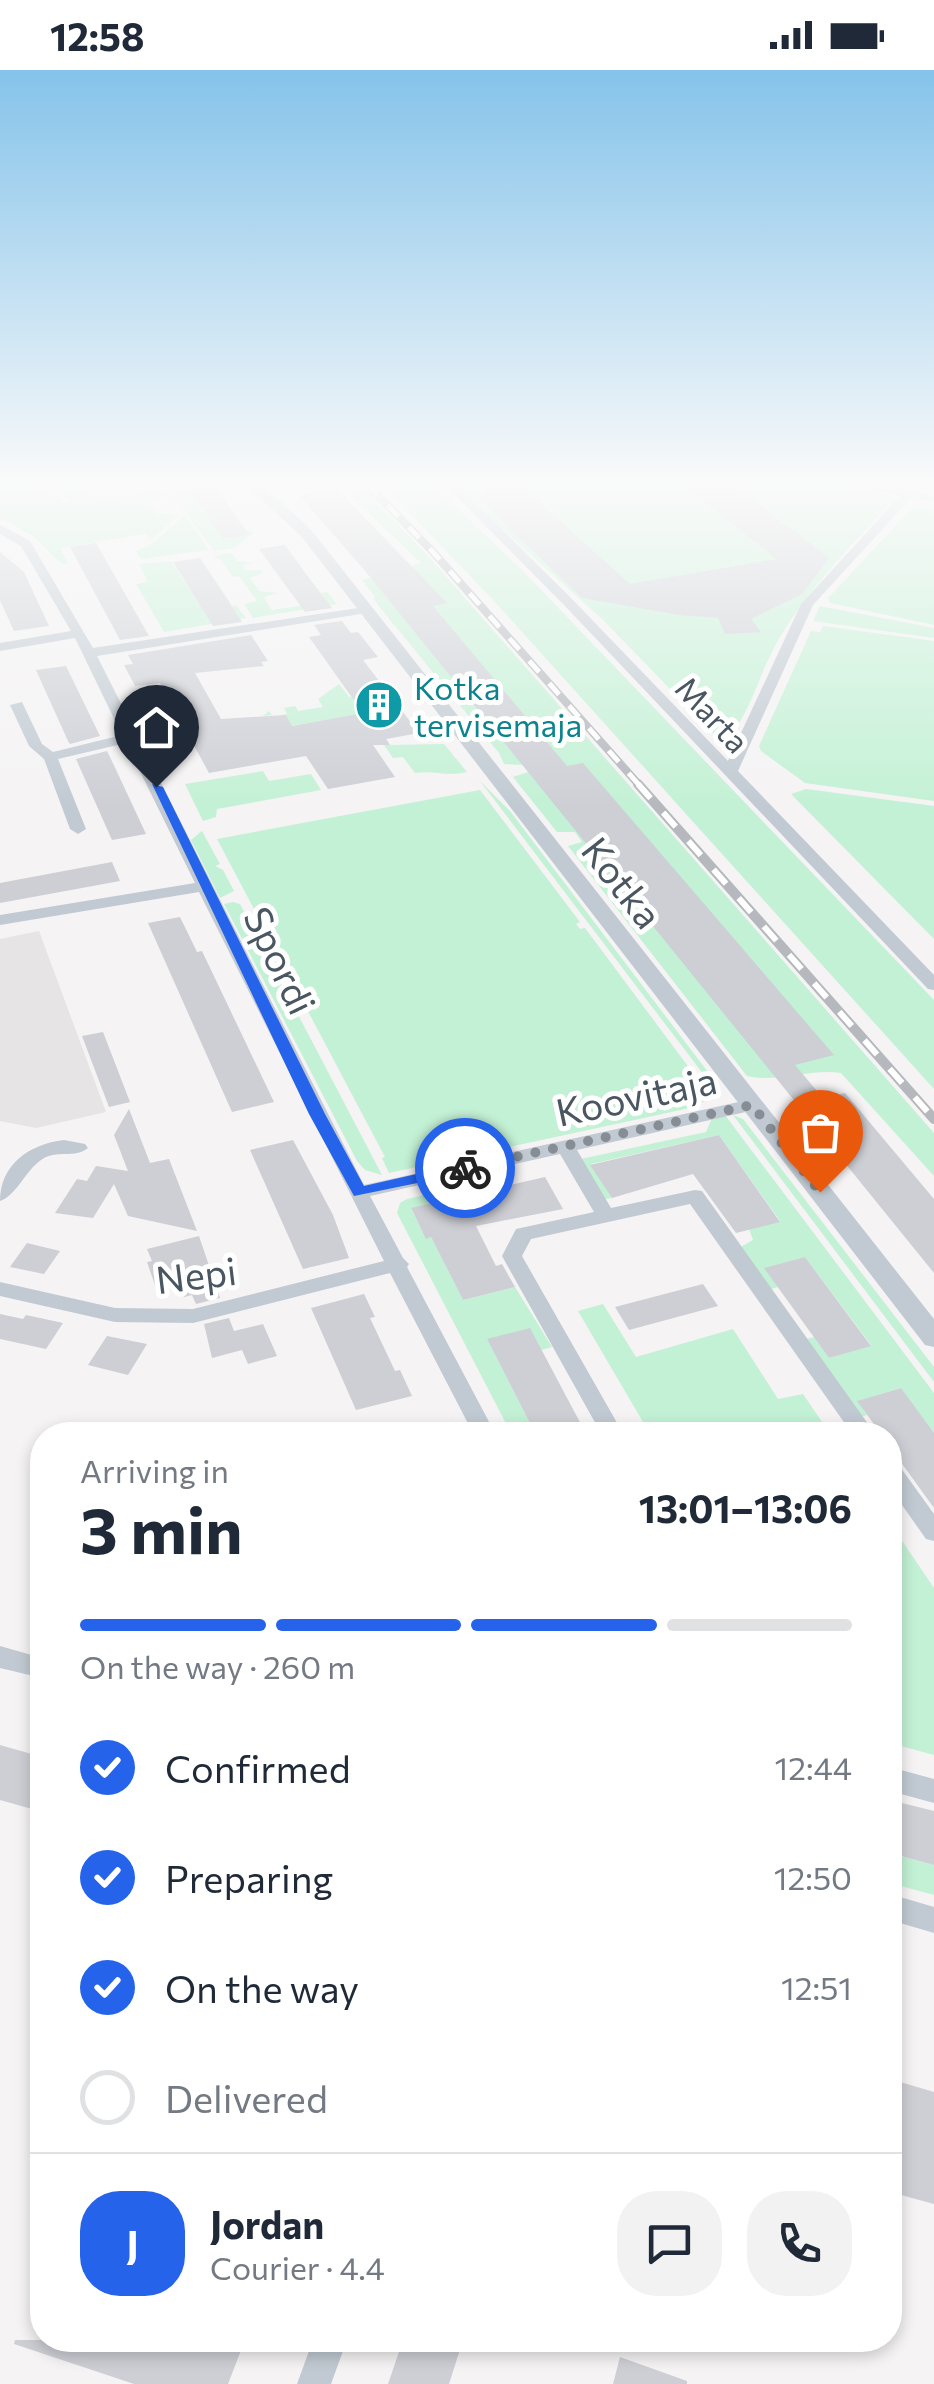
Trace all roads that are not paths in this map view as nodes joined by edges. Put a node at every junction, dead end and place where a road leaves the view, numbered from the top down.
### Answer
1 (56, 592) edge
2 (353, 592) edge
3 (559, 592) edge
4 (818, 592) edge
5 (367, 609) junction
6 (79, 633) junction
7 (0, 646) edge
8 (89, 653) junction
9 (17, 705) dead end
10 (132, 737) junction
11 (50, 757) junction
12 (730, 772) junction
13 (78, 829) dead end
14 (206, 886) junction
15 (0, 920) edge
16 (934, 986) edge
17 (752, 1105) junction
18 (565, 1146) junction
19 (78, 1148) dead end
20 (360, 1192) junction
21 (0, 1194) edge
22 (606, 1216) junction
23 (398, 1264) junction
24 (0, 1289) edge
25 (934, 1338) edge
26 (479, 1422) edge
27 (606, 1422) edge
28 (856, 1422) edge
29 (902, 1487) edge
30 (934, 1532) edge
31 (0, 1657) edge
32 (30, 1665) edge
33 (902, 1782) edge
34 (934, 1791) edge
35 (902, 1911) edge
36 (934, 1920) edge
37 (326, 2352) edge
38 (314, 2384) edge

1 - 6 street, Spordi
2 - 5 street, Kotka
3 - 12 street, Marta
4 - 12 street
5 - 8 street
5 - 17 street, Kotka
6 - 7 street
6 - 8 street, Spordi
8 - 10 street, Spordi
9 - 11 street
10 - 11 street
10 - 14 street, Spordi
11 - 13 street
12 - 16 street, Marta
14 - 15 street
14 - 20 street, Spordi
17 - 18 street, Koovitaja
17 - 25 street, Kotka
18 - 20 street, Koovitaja
18 - 22 street
19 - 21 street
20 - 23 street, Spordi
22 - 27 street
22 - 28 street
23 - 24 street, Nepi
23 - 26 street, Spordi
29 - 30 street
31 - 32 street
33 - 34 street
35 - 36 street
37 - 38 street

